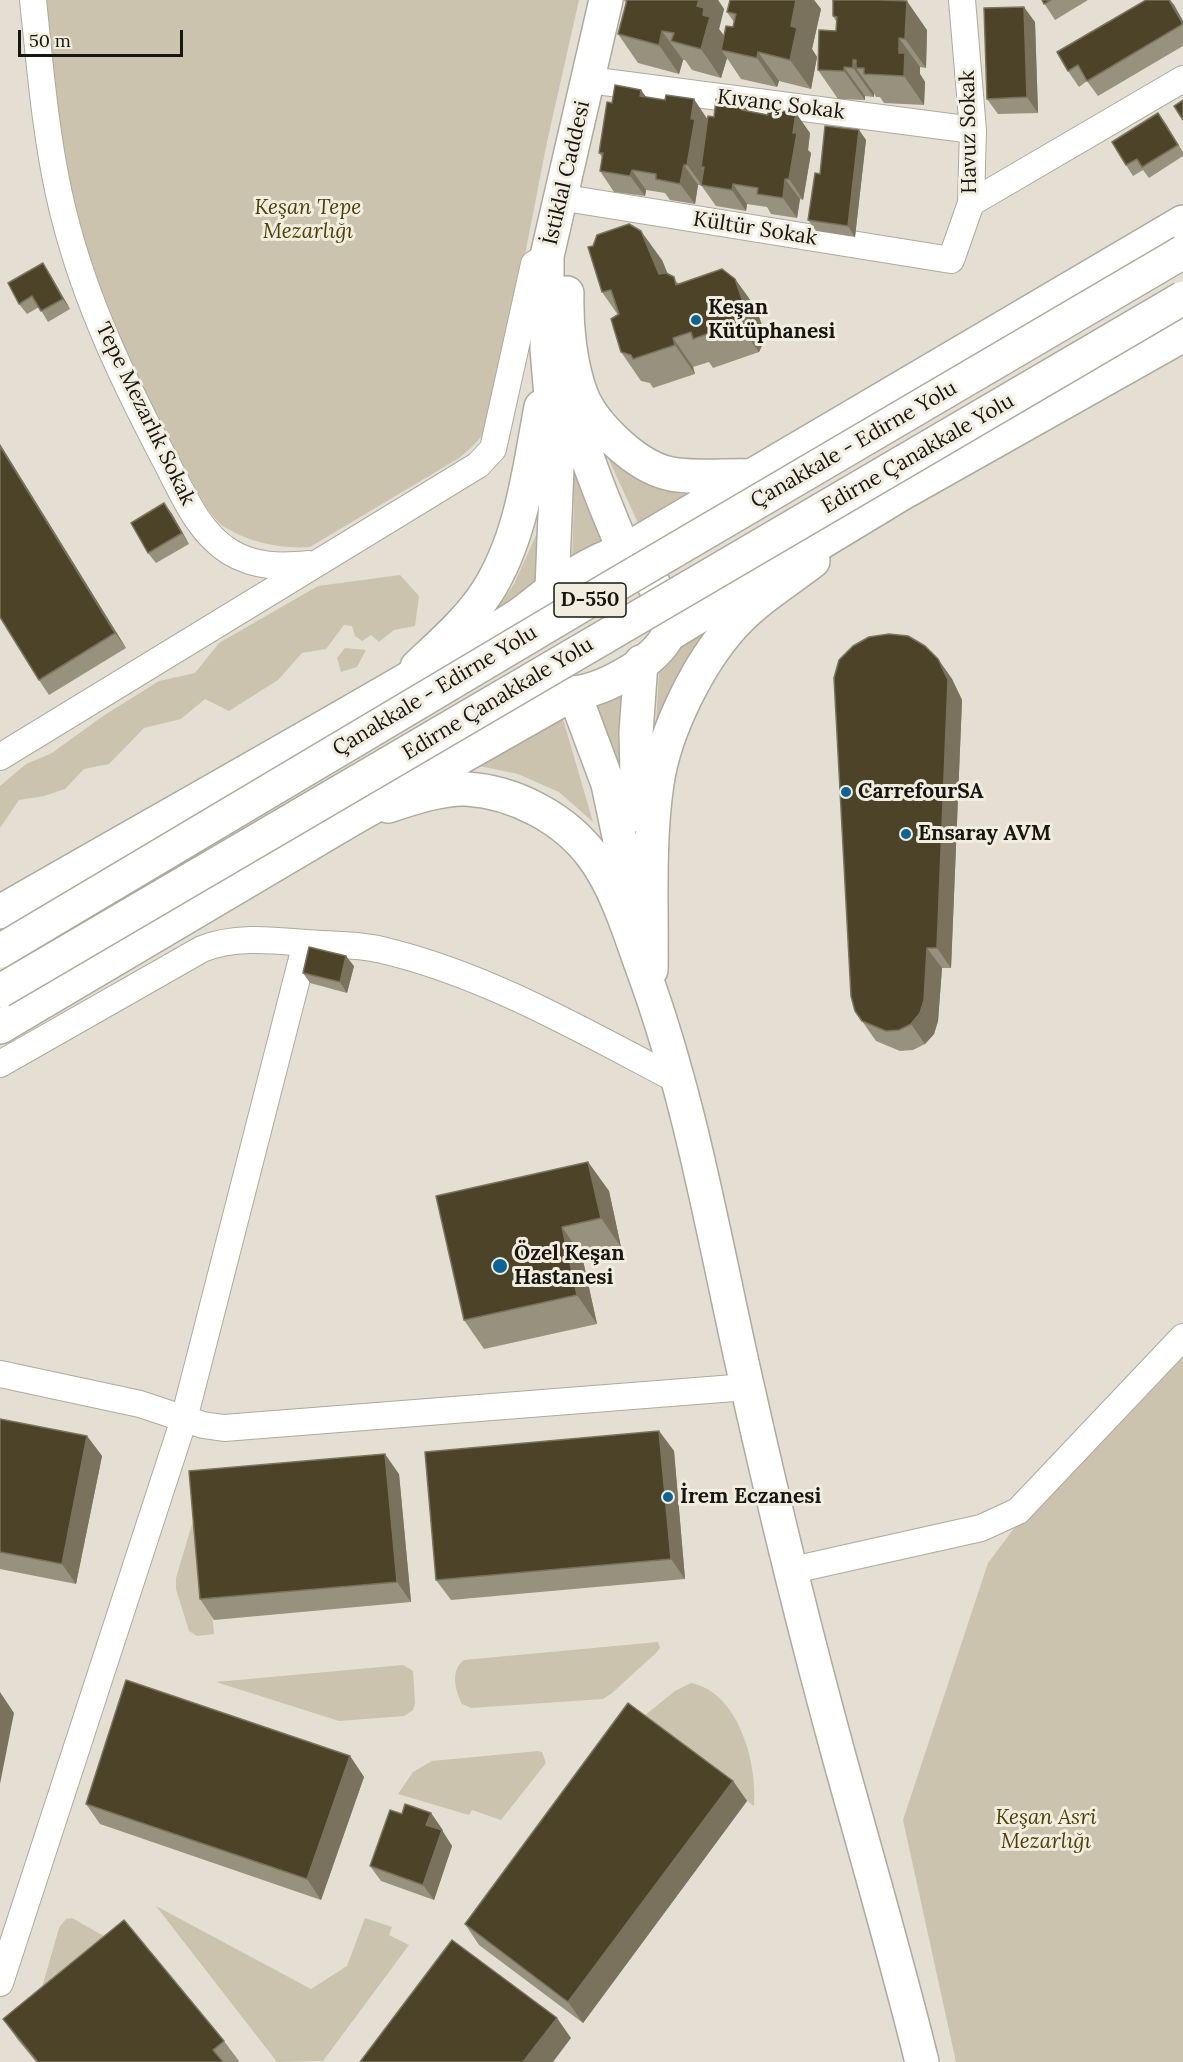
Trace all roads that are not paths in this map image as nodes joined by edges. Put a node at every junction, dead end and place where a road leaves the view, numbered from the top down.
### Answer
1 (33, 0) edge
2 (606, 0) edge
3 (962, 0) edge
4 (1183, 79) edge
5 (589, 81) junction
6 (973, 130) junction
7 (559, 197) junction
8 (971, 203) junction
9 (1183, 222) edge
10 (1183, 252) edge
11 (548, 256) junction
12 (951, 260) joint
13 (1183, 298) edge
14 (1183, 335) edge
15 (560, 353) junction
16 (750, 476) junction
17 (901, 494) junction
18 (624, 551) junction
19 (315, 563) junction
20 (541, 597) junction
21 (668, 635) junction
22 (641, 662) junction
23 (400, 683) junction
24 (574, 693) junction
25 (0, 757) edge
26 (350, 820) junction
27 (0, 912) edge
28 (306, 943) junction
29 (0, 951) edge
30 (651, 990) junction
31 (0, 992) edge
32 (0, 1027) edge
33 (0, 1064) edge
34 (681, 1082) junction
35 (1183, 1337) edge
36 (0, 1374) edge
37 (747, 1387) junction
38 (184, 1419) junction
39 (793, 1570) junction
40 (0, 1983) edge
41 (922, 2062) edge

1 - 19 street, Tepe Mezarlık Sokak
2 - 5 main road, İstiklal Caddesi
3 - 6 street, Havuz Sokak
4 - 8 street
5 - 6 street, Kıvanç Sokak
5 - 7 main road, İstiklal Caddesi
6 - 8 street, Havuz Sokak
7 - 11 main road, İstiklal Caddesi
7 - 12 street, Kültür Sokak
7 - 15 main road
8 - 12 street, Havuz Sokak
9 - 16 main road
10 - 29 main road, Çanakkale - Edirne Yolu / D-550, bridge
11 - 15 main road, İstiklal Caddesi
11 - 19 street
13 - 31 main road, Edirne Çanakkale Yolu / D-550, bridge
14 - 17 main road
15 - 16 main road
15 - 18 main road
15 - 20 main road
15 - 23 main road
16 - 18 main road
17 - 21 main road
17 - 30 main road
18 - 20 main road
18 - 21 main road
19 - 25 street
20 - 23 main road
20 - 24 main road
21 - 22 main road
22 - 24 main road
22 - 30 main road
23 - 27 main road
24 - 26 main road
24 - 30 main road
26 - 30 main road
26 - 32 main road
28 - 33 street
28 - 34 street
28 - 38 street
30 - 34 main road
34 - 37 main road
35 - 39 street
36 - 38 street
37 - 38 street
37 - 39 main road
38 - 40 street
39 - 41 main road

